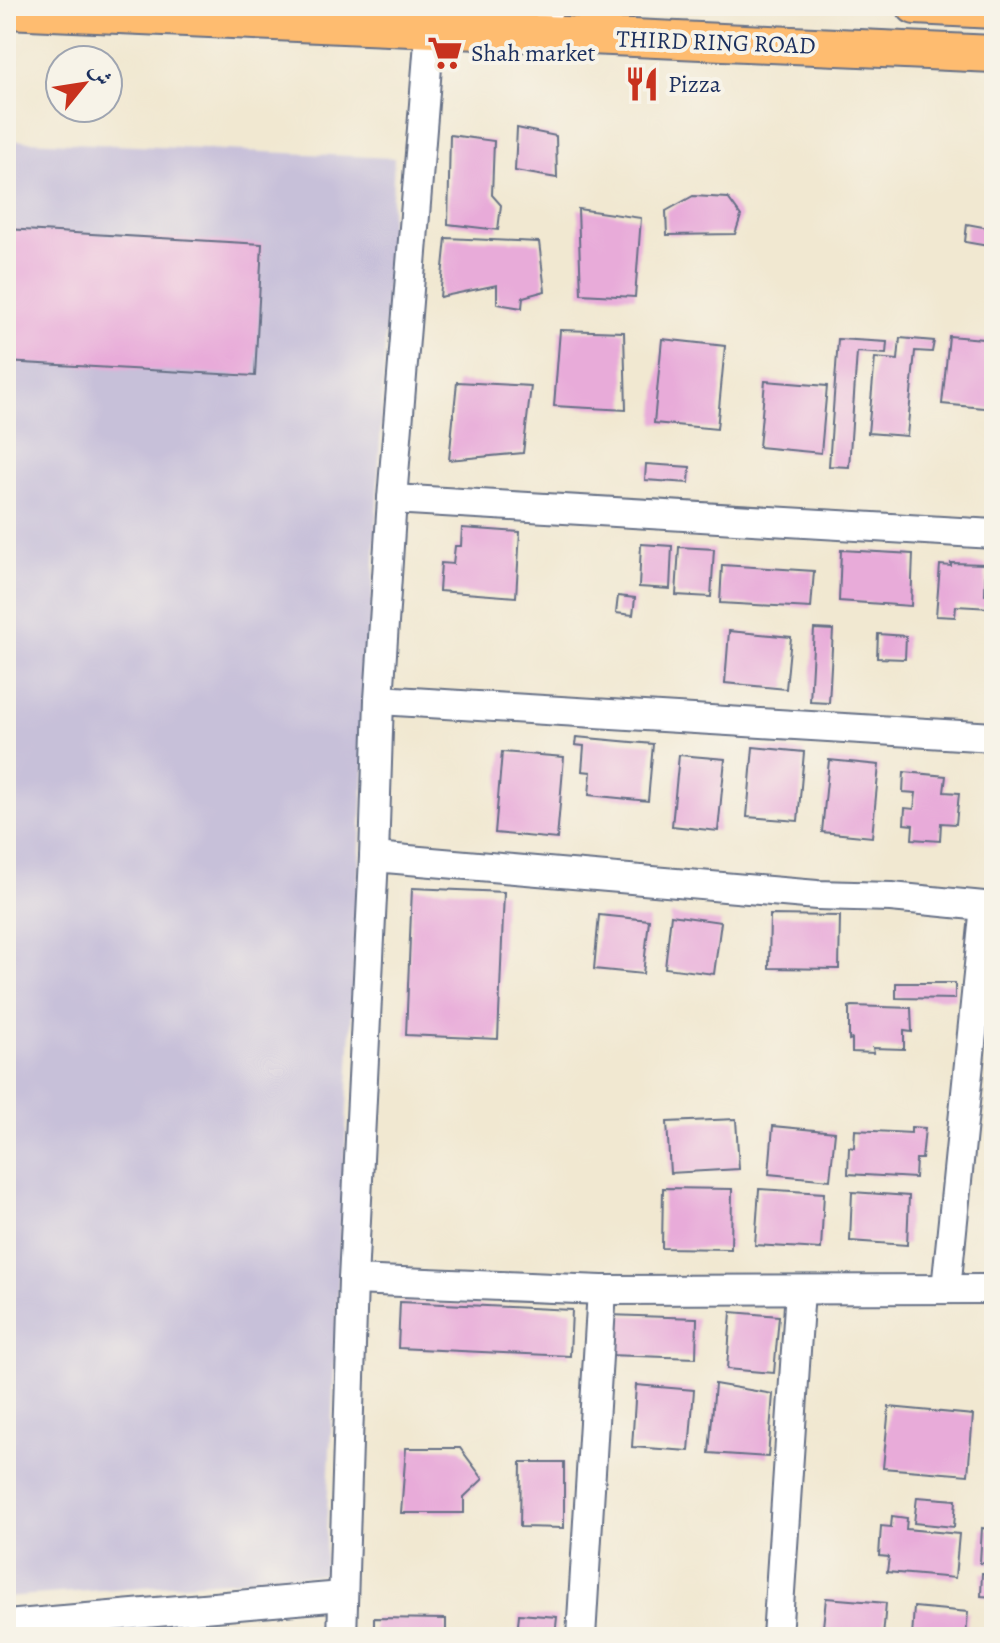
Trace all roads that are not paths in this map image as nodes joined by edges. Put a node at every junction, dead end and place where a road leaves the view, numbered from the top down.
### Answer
1 (915, 6) edge
2 (6, 10) edge
3 (994, 10) edge
4 (547, 20) edge
5 (430, 30) junction
6 (994, 54) edge
7 (392, 499) junction
8 (994, 534) edge
9 (379, 700) junction
10 (994, 737) edge
11 (374, 857) junction
12 (989, 906) edge
13 (353, 1280) junction
14 (946, 1289) junction
15 (994, 1289) edge
16 (602, 1290) junction
17 (800, 1290) junction
18 (342, 1596) junction
19 (6, 1625) edge
20 (342, 1637) edge
21 (581, 1637) edge
22 (777, 1637) edge

1 - 3 main road
2 - 5 main road, THIRD RING ROAD
4 - 5 main road, THIRD RING ROAD
4 - 6 main road, THIRD RING ROAD
5 - 7 street
7 - 8 street
7 - 9 street
9 - 10 street
9 - 11 street
11 - 12 street
11 - 13 street
12 - 14 street
13 - 16 street
13 - 18 street
14 - 15 street
14 - 17 street
16 - 17 street
16 - 21 street
17 - 22 street
18 - 19 street
18 - 20 street

